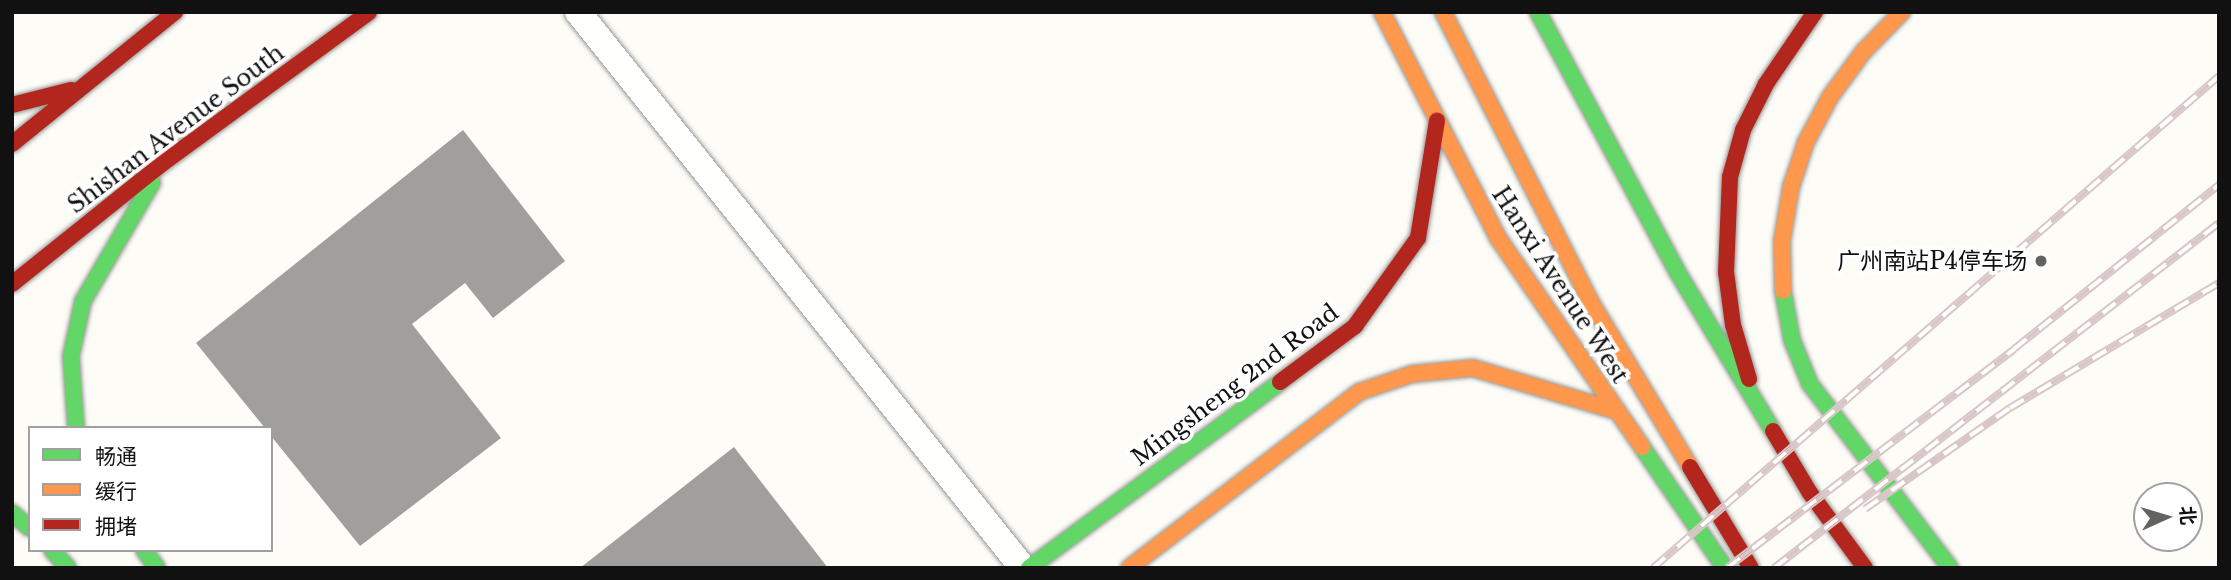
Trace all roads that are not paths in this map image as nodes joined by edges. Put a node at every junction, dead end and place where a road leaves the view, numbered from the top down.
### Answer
1 (174, 12) edge
2 (369, 12) edge
3 (578, 12) edge
4 (1382, 12) edge
5 (1443, 12) edge
6 (1538, 12) edge
7 (1815, 12) edge
8 (1902, 12) edge
9 (97, 78) junction
10 (12, 105) edge
11 (1437, 121) junction
12 (12, 144) edge
13 (163, 163) junction
14 (12, 284) edge
15 (1755, 400) junction
16 (1613, 410) junction
17 (76, 426) edge
18 (12, 513) edge
19 (28, 526) edge
20 (54, 552) edge
21 (146, 552) edge
22 (68, 568) edge
23 (157, 568) edge
24 (1023, 568) edge
25 (1029, 568) edge
26 (1129, 568) edge
27 (1726, 568) edge
28 (1751, 568) edge
29 (1865, 568) edge
30 (1950, 568) edge

1 - 9 street
2 - 13 street, Shishan Avenue South
3 - 24 street
4 - 11 street, Hanxi Avenue West
5 - 28 street
6 - 15 street
7 - 15 street
8 - 30 street
9 - 10 street
9 - 12 street
11 - 16 street, Hanxi Avenue West
11 - 25 street, Mingsheng 2nd Road
13 - 14 street, Shishan Avenue South
13 - 17 street
15 - 29 street
16 - 26 street
16 - 27 street, Hanxi Avenue West
18 - 19 street
20 - 22 street
21 - 23 street

